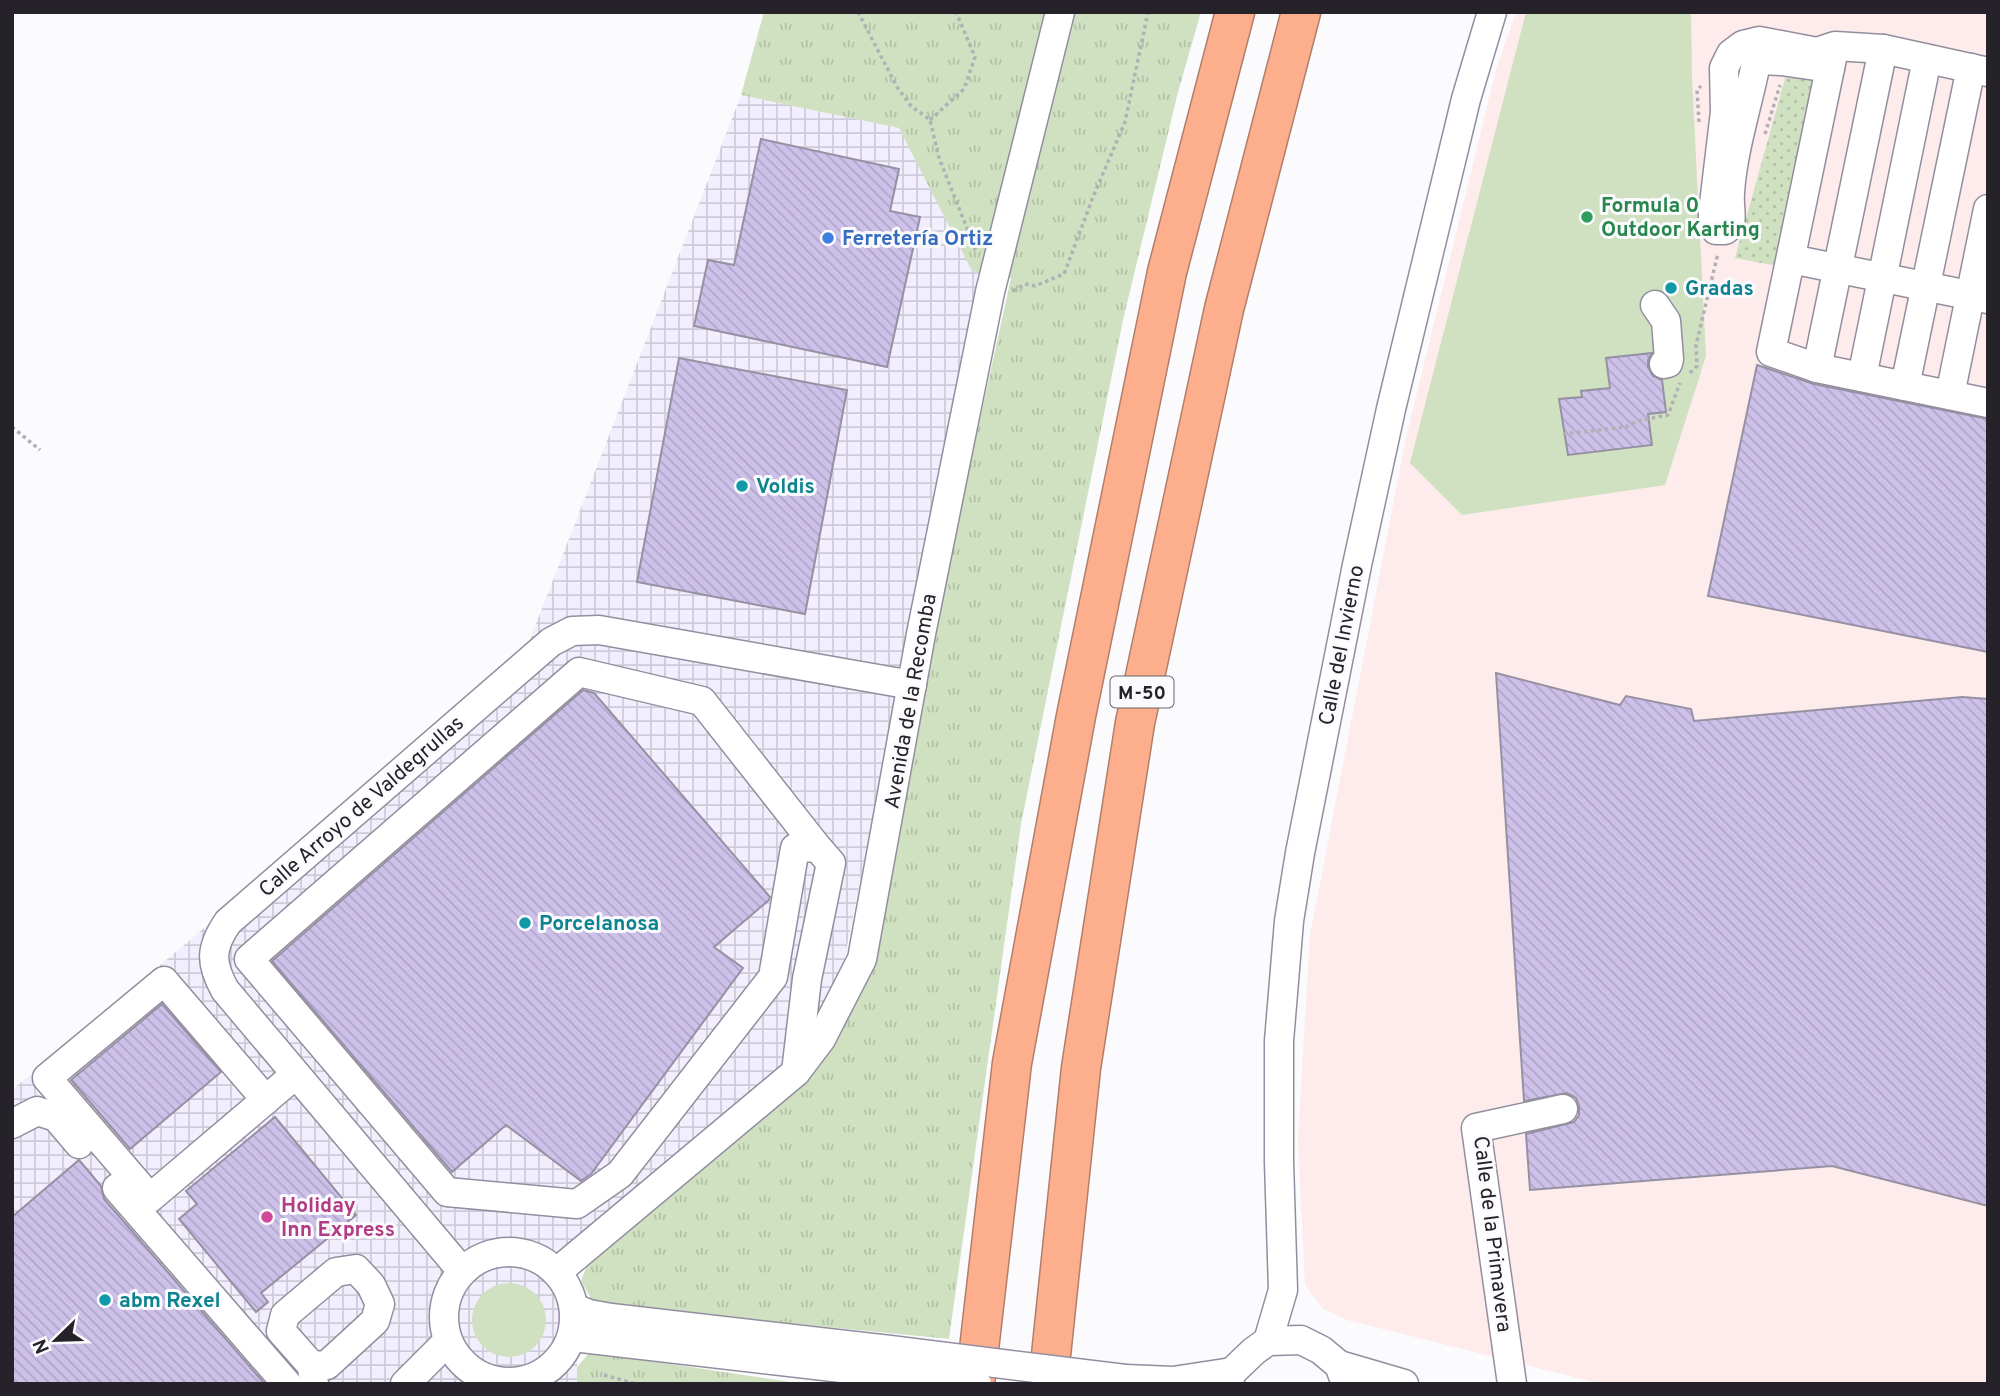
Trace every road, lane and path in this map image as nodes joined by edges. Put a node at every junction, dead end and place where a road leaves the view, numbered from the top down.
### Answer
1 (858, 12) edge
2 (956, 12) edge
3 (1060, 12) edge
4 (1147, 12) edge
5 (1235, 12) edge
6 (1301, 12) edge
7 (1492, 12) edge
8 (1883, 49) junction
9 (1832, 57) junction
10 (1927, 59) junction
11 (1980, 70) edge
12 (930, 120) junction
13 (1988, 209) edge
14 (978, 258) dead end
15 (1791, 259) junction
16 (1838, 268) junction
17 (1882, 277) junction
18 (1925, 286) junction
19 (1006, 296) dead end
20 (1979, 297) edge
21 (1655, 305) dead end
22 (1664, 364) dead end
23 (1817, 368) junction
24 (1861, 377) junction
25 (1905, 386) junction
26 (1950, 395) junction
27 (1988, 402) edge
28 (12, 427) edge
29 (40, 450) dead end
30 (912, 685) junction
31 (817, 848) junction
32 (796, 1072) junction
33 (295, 1075) junction
34 (266, 1100) junction
35 (1563, 1109) dead end
36 (12, 1124) edge
37 (462, 1271) junction
38 (556, 1272) junction
39 (1283, 1290) junction
40 (575, 1308) junction
41 (573, 1337) junction
42 (448, 1341) junction
43 (1268, 1341) junction
44 (887, 1362) junction
45 (1335, 1366) edge
46 (604, 1375) dead end
47 (463, 1377) edge
48 (553, 1377) edge
49 (1230, 1378) edge
50 (287, 1384) edge
51 (405, 1384) edge
52 (636, 1384) edge
53 (976, 1384) edge
54 (1048, 1384) edge
55 (1404, 1384) edge
56 (1512, 1384) edge

1 - 12 path
2 - 12 path
3 - 30 street, Avenida de la Recomba
4 - 19 path
5 - 53 highway, M-50
6 - 54 highway, M-50
7 - 39 street, Calle del Invierno
8 - 9 street
8 - 10 street
8 - 16 street
9 - 9 street
9 - 15 street
10 - 11 street
10 - 17 street
11 - 18 street
12 - 14 path
13 - 20 street
15 - 16 street
15 - 23 street
16 - 17 street
16 - 23 street
17 - 18 street
17 - 24 street
18 - 20 street
18 - 25 street
20 - 26 street
21 - 22 street
23 - 24 street
24 - 25 street
25 - 26 street
26 - 27 street
28 - 29 path
30 - 32 street, Avenida de la Recomba
30 - 33 street, Calle Arroyo de Valdegrullas
31 - 31 street
31 - 32 street
32 - 38 street, Avenida de la Recomba
33 - 34 street
33 - 37 street, Calle Arroyo de Valdegrullas
34 - 34 street
35 - 56 street, Calle de la Primavera
36 - 50 street
37 - 38 street
37 - 42 street
38 - 40 street
39 - 43 street
39 - 45 street
40 - 41 street
40 - 44 street
41 - 44 street
41 - 48 street
42 - 47 street
42 - 51 street
43 - 45 street
43 - 49 street
44 - 49 street, bridge
44 - 53 street, bridge
45 - 55 street
46 - 52 path
47 - 48 street

